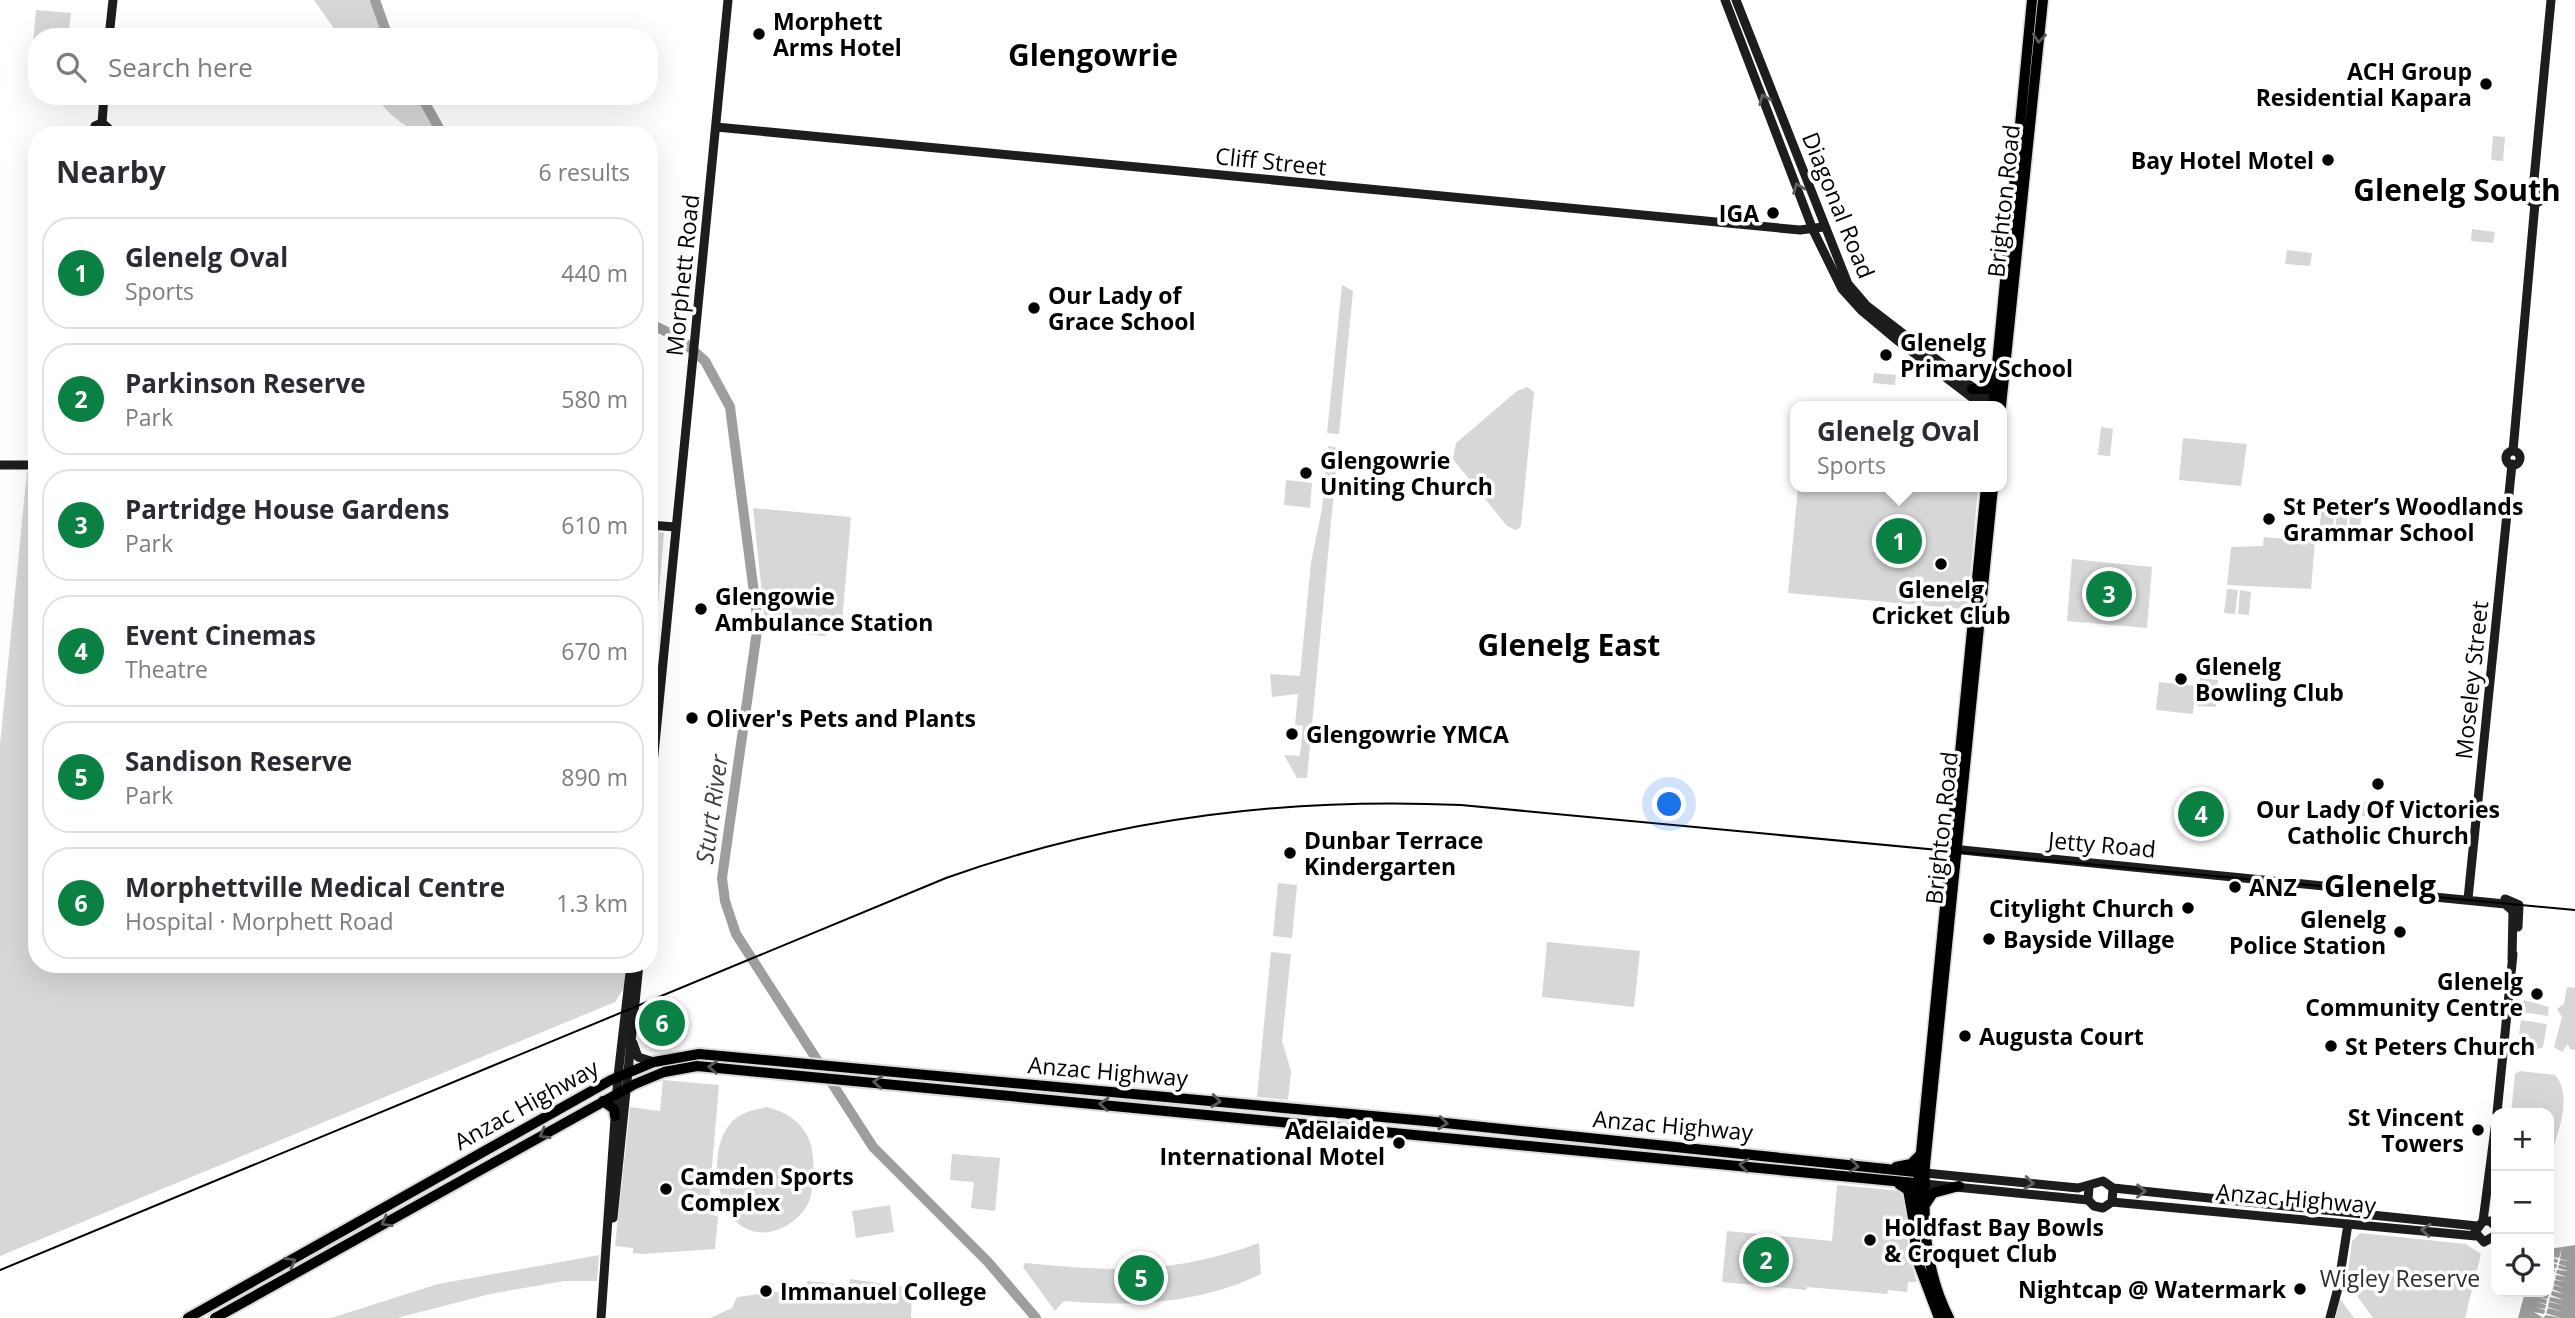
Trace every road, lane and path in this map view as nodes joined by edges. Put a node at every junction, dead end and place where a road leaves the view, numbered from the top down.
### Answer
1 (113, 0) edge
2 (728, 0) edge
3 (1725, 0) edge
4 (1737, 0) edge
5 (2032, 0) edge
6 (2043, 0) edge
7 (2551, 0) edge
8 (110, 28) edge
9 (103, 105) edge
10 (102, 123) junction
11 (96, 126) edge
12 (106, 126) edge
13 (716, 127) junction
14 (1810, 219) junction
15 (1818, 228) junction
16 (1797, 230) junction
17 (1996, 380) junction
18 (1972, 389) junction
19 (1987, 401) edge
20 (1988, 401) edge
21 (1994, 401) edge
22 (1995, 401) edge
23 (0, 465) edge
24 (28, 466) edge
25 (1986, 492) edge
26 (1992, 492) edge
27 (1988, 508) junction
28 (658, 526) edge
29 (676, 527) junction
30 (658, 712) edge
31 (1955, 850) junction
32 (2469, 899) junction
33 (630, 973) edge
34 (638, 973) edge
35 (1942, 999) junction
36 (1933, 1008) junction
37 (631, 1035) junction
38 (740, 1056) junction
39 (654, 1062) junction
40 (739, 1069) junction
41 (623, 1074) junction
42 (934, 1075) junction
43 (947, 1077) junction
44 (940, 1088) junction
45 (621, 1091) junction
46 (976, 1092) junction
47 (1142, 1094) junction
48 (1155, 1096) junction
49 (603, 1101) junction
50 (1148, 1108) junction
51 (2497, 1108) edge
52 (1164, 1109) junction
53 (615, 1116) junction
54 (1478, 1126) junction
55 (1472, 1139) junction
56 (1490, 1140) junction
57 (1674, 1146) junction
58 (1774, 1155) junction
59 (1919, 1156) junction
60 (1668, 1158) junction
61 (1684, 1159) junction
62 (2491, 1166) edge
63 (1769, 1168) junction
64 (1787, 1170) junction
65 (1883, 1170) junction
66 (1921, 1178) junction
67 (1889, 1181) junction
68 (428, 1184) junction
69 (1959, 1186) junction
70 (2089, 1187) junction
71 (2113, 1188) junction
72 (444, 1190) junction
73 (402, 1198) junction
74 (2088, 1200) junction
75 (2112, 1202) junction
76 (419, 1204) junction
77 (1925, 1205) junction
78 (2310, 1207) junction
79 (2373, 1213) junction
80 (2314, 1221) junction
81 (2345, 1222) junction
82 (1913, 1224) junction
83 (2485, 1225) edge
84 (2375, 1226) junction
85 (2346, 1235) junction
86 (2491, 1239) edge
87 (607, 1251) junction
88 (2341, 1264) junction
89 (258, 1280) junction
90 (274, 1285) junction
91 (246, 1287) junction
92 (257, 1294) junction
93 (188, 1318) edge
94 (215, 1318) edge
95 (601, 1318) edge
96 (1940, 1318) edge
97 (1948, 1318) edge
98 (2330, 1318) edge

1 - 8 street
2 - 13 street, Morphett Road
14 -> 3 street, Diagonal Road
4 - 15 street, Diagonal Road
5 - 17 main road, Brighton Road
6 -> 22 main road, Brighton Road
7 - 32 street, Moseley Street
9 - 10 street
10 - 11 street
10 - 12 street
13 - 16 street, Cliff Street
13 - 29 street, Morphett Road
14 - 15 street, Diagonal Road
14 - 16 street
15 - 16 street, Cliff Street
15 - 18 street, Diagonal Road
15 - 19 street, Diagonal Road
17 - 18 main road
17 - 21 main road, Brighton Road
18 - 20 street, Diagonal Road
23 - 24 street
25 - 27 main road, Brighton Road
26 - 27 main road, Brighton Road
27 - 31 main road, Brighton Road
28 - 29 street
29 - 30 street, Morphett Road
31 - 32 street, Jetty Road
31 - 35 main road, Brighton Road
31 - 36 main road, Brighton Road
32 - 51 street, Jetty Road
33 - 41 street
34 - 37 street
35 - 36 main road
35 - 66 main road, Brighton Road
36 - 59 main road, Brighton Road
37 - 39 street
37 - 41 street
38 - 39 highway, Anzac Highway
38 - 40 highway
38 - 42 highway, Anzac Highway
39 - 41 highway, Anzac Highway
44 -> 40 highway, Anzac Highway
40 -> 45 highway, Anzac Highway
41 - 45 street
41 - 68 highway, Anzac Highway
42 - 43 highway, Anzac Highway
42 - 44 highway
43 - 46 highway
43 - 47 highway, Anzac Highway
44 - 46 highway, Anzac Highway
45 - 49 highway, Anzac Highway
45 - 53 street
45 - 87 street
50 -> 46 highway, Anzac Highway
47 - 48 highway, Anzac Highway
47 - 50 highway
48 - 52 highway
48 -> 54 highway, Anzac Highway
49 - 53 highway
49 -> 72 highway, Anzac Highway
50 - 52 highway, Anzac Highway
52 - 55 highway, Anzac Highway
53 - 87 street
54 - 55 highway
54 - 56 highway
54 - 57 highway, Anzac Highway
55 - 56 highway, Anzac Highway
56 - 60 highway, Anzac Highway
57 - 58 highway, Anzac Highway
57 - 60 highway
57 - 61 highway
58 - 63 highway
58 - 64 highway
58 -> 65 highway, Anzac Highway
59 - 65 highway
59 - 66 main road, Brighton Road
60 - 61 highway, Anzac Highway
63 -> 61 highway, Anzac Highway
62 - 83 street
63 - 64 highway, Anzac Highway
64 - 67 highway, Anzac Highway
65 - 66 highway, Anzac Highway
66 - 67 highway, Anzac Highway
66 - 69 street, Anzac Highway
66 -> 70 street, Anzac Highway
66 - 77 main road
66 - 82 main road
67 - 82 highway
68 - 72 highway
68 - 73 highway, Anzac Highway
69 - 74 street, Anzac Highway
69 - 77 main road
70 - 71 street
70 - 74 street
71 - 75 street
71 -> 78 street, Anzac Highway
72 - 76 highway, Anzac Highway
73 - 76 highway
89 -> 73 highway, Anzac Highway
74 - 75 street
75 - 80 street, Anzac Highway
76 -> 90 highway, Anzac Highway
77 - 97 main road
78 - 79 street, Anzac Highway
78 - 80 street
78 - 81 street
79 - 81 street
79 - 83 street, Anzac Highway
80 - 81 street, Anzac Highway
81 - 84 street, Anzac Highway
81 - 85 street
81 - 88 street
82 - 96 main road
83 -> 84 street, Anzac Highway
83 - 86 street
84 - 85 street
85 - 88 street
87 - 95 street
88 - 98 street
89 - 90 highway
89 - 91 highway, Anzac Highway
90 - 92 highway, Anzac Highway
91 - 92 highway
91 - 93 highway, Anzac Highway
92 - 94 highway, Anzac Highway

